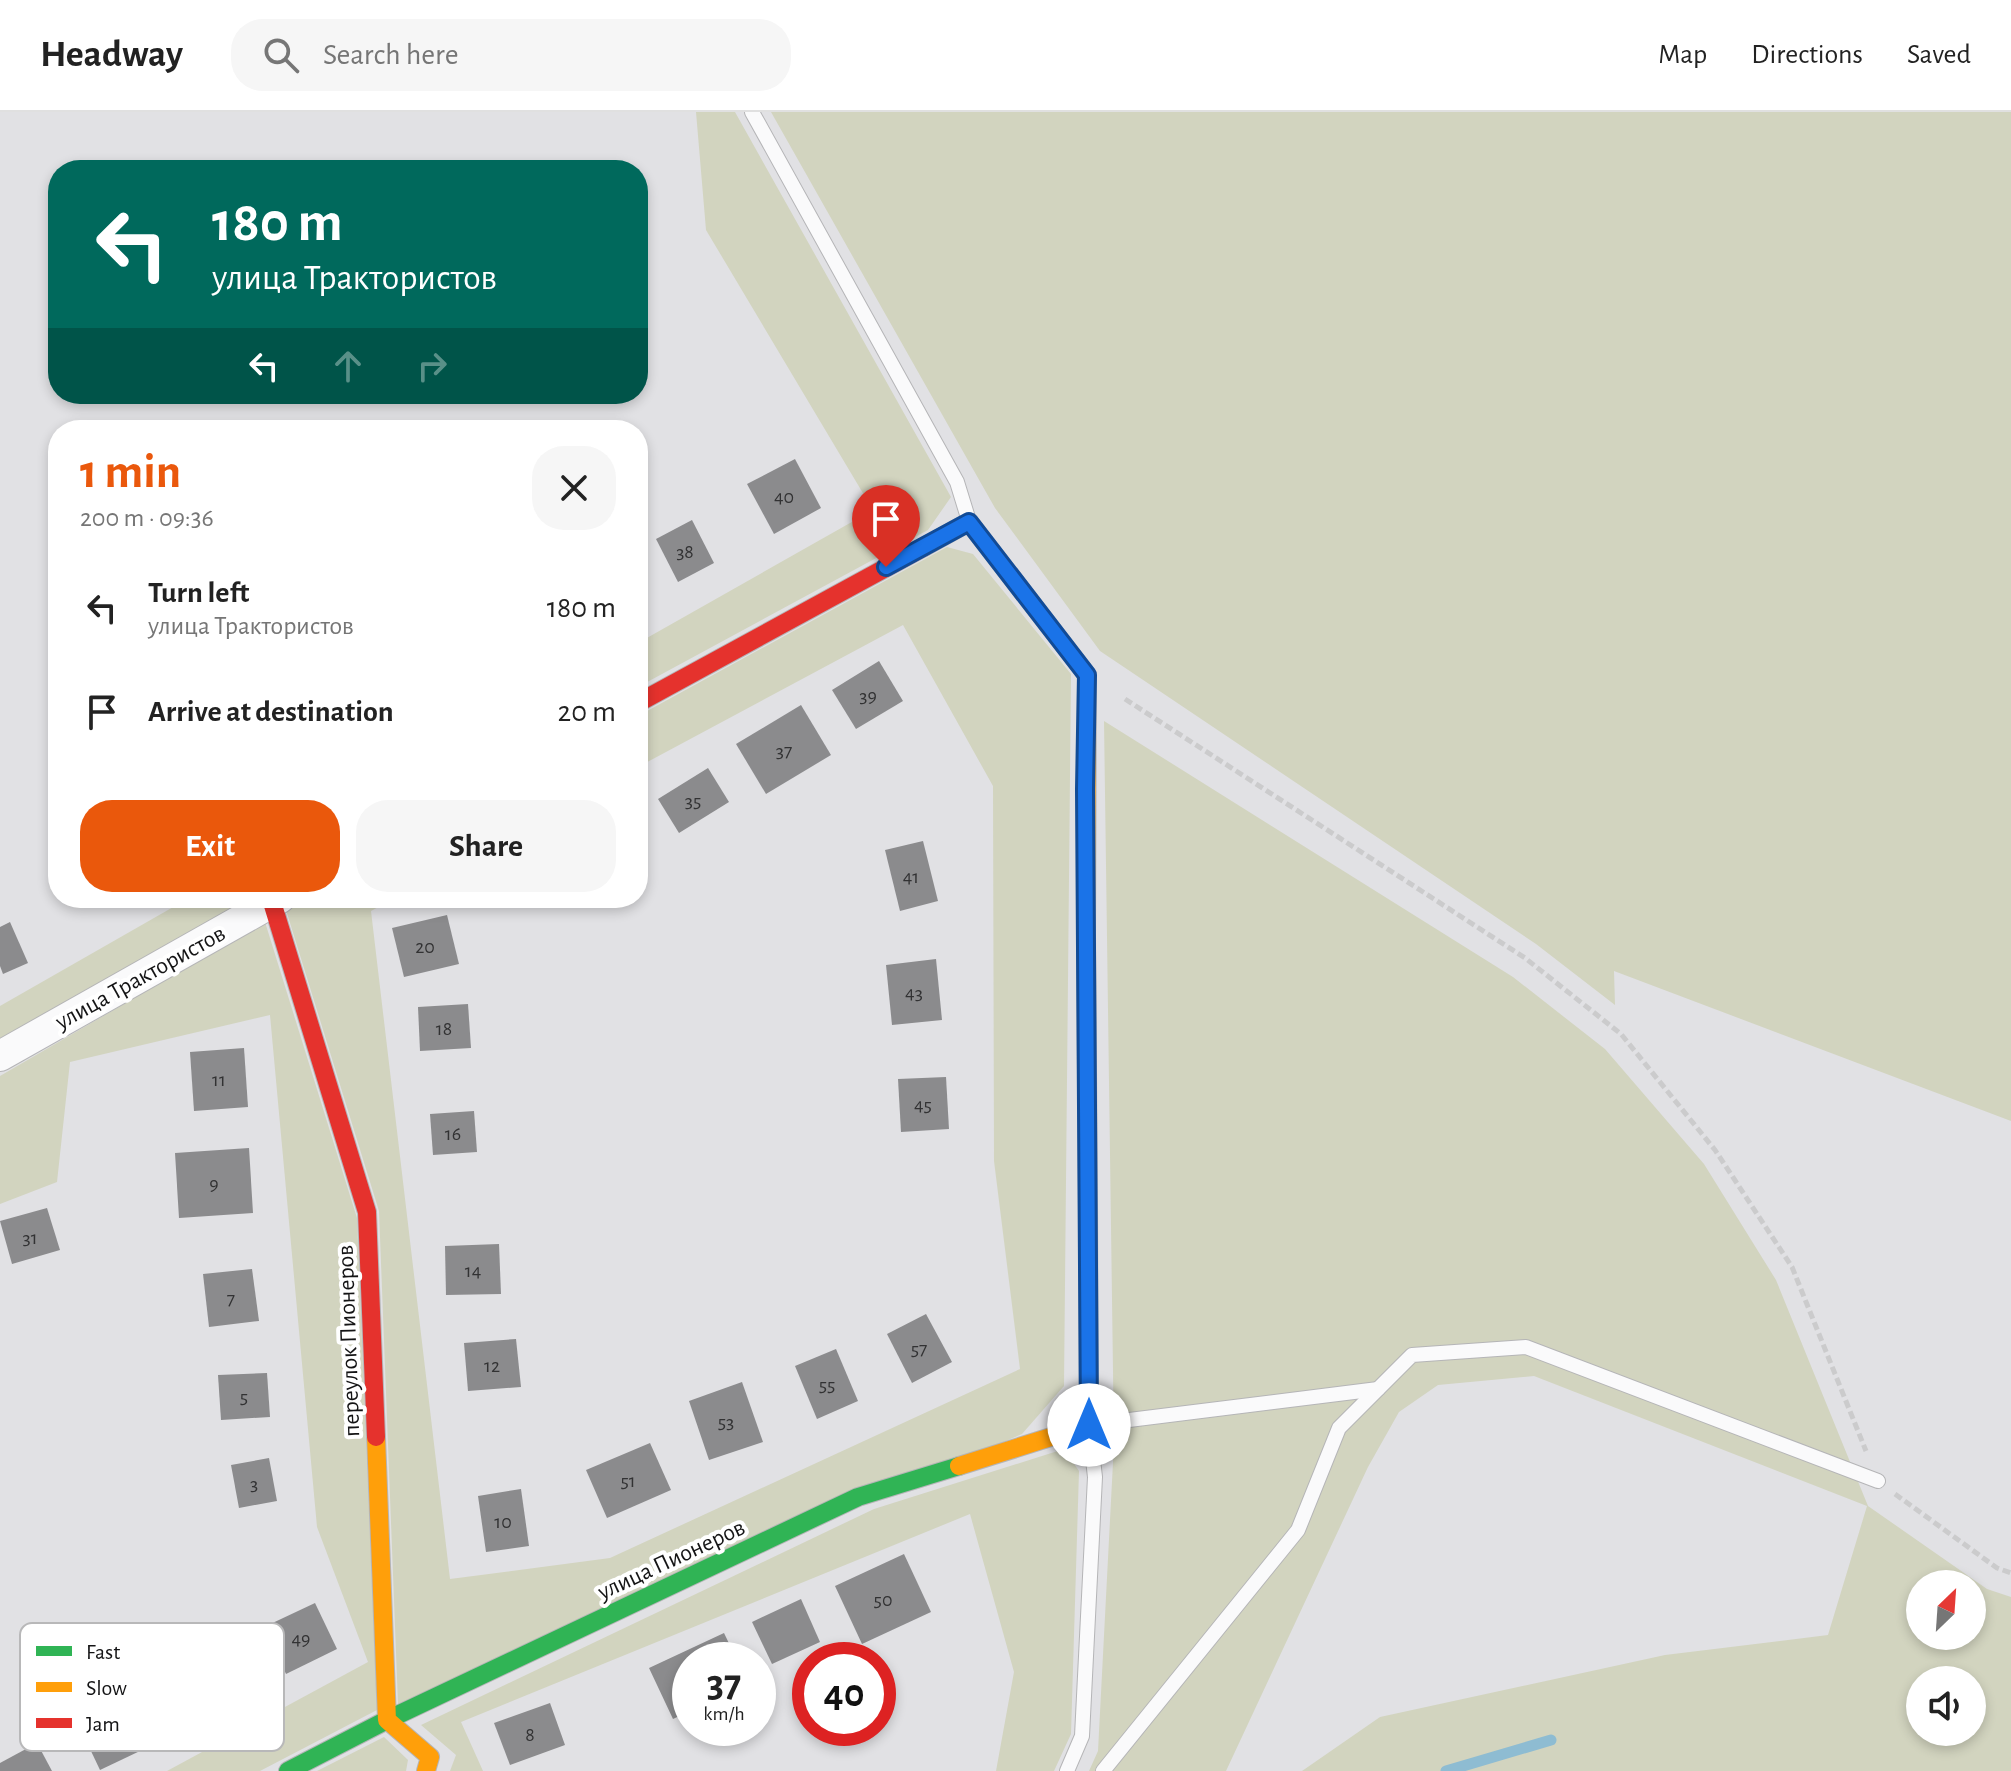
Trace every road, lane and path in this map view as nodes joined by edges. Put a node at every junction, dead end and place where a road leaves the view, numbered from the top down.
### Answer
1 (752, 112) edge
2 (969, 522) junction
3 (1087, 675) junction
4 (648, 698) edge
5 (262, 908) edge
6 (278, 908) edge
7 (0, 1056) edge
8 (1378, 1389) junction
9 (1089, 1425) junction
10 (1878, 1481) junction
11 (2011, 1573) edge
12 (387, 1720) junction
13 (288, 1771) edge
14 (426, 1771) edge
15 (1067, 1771) edge
16 (1103, 1771) edge

1 - 2 lane
2 - 3 street
2 - 4 street
3 - 9 street
3 - 10 path
5 - 7 street, улица Трактористов
6 - 12 street, переулок Пионеров
8 - 9 lane
8 - 10 lane
8 - 16 lane
9 - 12 street, улица Пионеров
9 - 15 lane
10 - 11 path
12 - 13 street, улица Пионеров
12 - 14 street

